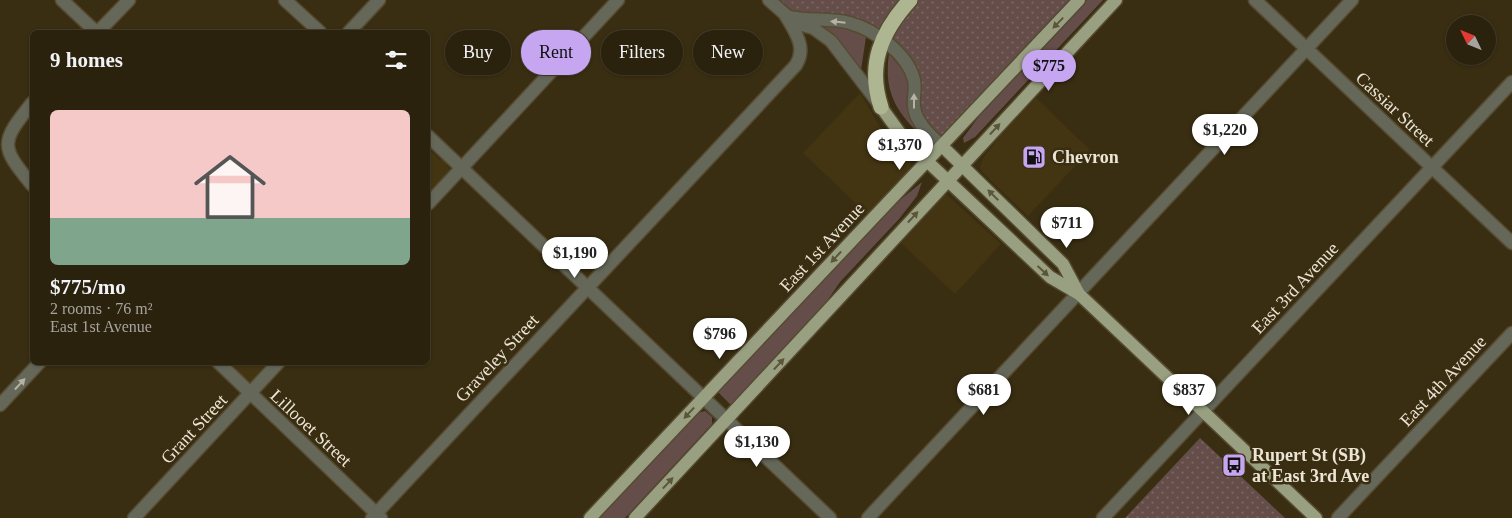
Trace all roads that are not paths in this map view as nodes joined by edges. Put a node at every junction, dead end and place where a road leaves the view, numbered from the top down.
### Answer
1 (62, 0) edge
2 (129, 0) edge
3 (285, 0) edge
4 (379, 0) edge
5 (618, 0) edge
6 (769, 0) edge
7 (910, 0) edge
8 (1079, 0) edge
9 (1116, 0) edge
10 (1255, 0) edge
11 (1352, 0) edge
12 (786, 16) junction
13 (95, 30) edge
14 (99, 30) edge
15 (318, 30) edge
16 (351, 30) edge
17 (882, 39) junction
18 (1306, 49) junction
19 (1512, 82) edge
20 (30, 105) edge
21 (881, 107) junction
22 (3, 132) edge
23 (430, 138) edge
24 (942, 146) junction
25 (1, 147) edge
26 (4, 161) edge
27 (928, 162) junction
28 (962, 165) junction
29 (462, 168) junction
30 (1432, 168) junction
31 (947, 180) junction
32 (30, 183) edge
33 (430, 202) edge
34 (1512, 243) edge
35 (587, 287) junction
36 (1079, 294) junction
37 (1512, 333) edge
38 (37, 365) edge
39 (221, 365) edge
40 (276, 365) edge
41 (251, 394) junction
42 (704, 398) junction
43 (0, 405) edge
44 (1204, 411) junction
45 (727, 420) junction
46 (376, 516) edge
47 (134, 518) edge
48 (590, 518) edge
49 (635, 518) edge
50 (830, 518) edge
51 (868, 518) edge
52 (1103, 518) edge
53 (1316, 518) edge
54 (1338, 518) edge

1 - 13 street
2 - 14 street
3 - 15 street
4 - 16 street
5 - 29 street
6 - 12 street
7 - 17 highway
8 -> 24 main road, East 1st Avenue
28 -> 9 main road
10 - 18 street, Cassiar Street
11 - 18 street
17 -> 12 street
12 - 21 street
12 - 35 street, Graveley Street
17 - 21 highway
24 -> 17 street
18 - 30 street, Cassiar Street
18 - 36 street
19 - 30 street, East 3rd Avenue
20 - 22 street
21 - 27 main road
22 - 25 street
23 - 29 street
24 - 27 main road, East 1st Avenue
24 - 28 main road
25 - 26 street
26 - 32 street
27 - 31 main road
27 -> 42 main road, East 1st Avenue
28 - 31 main road
36 -> 28 main road
29 - 33 street
29 - 35 street
30 - 34 street, Cassiar Street
30 - 44 street, East 3rd Avenue
31 -> 36 main road
45 -> 31 main road
35 - 42 street
35 - 46 street, Graveley Street
36 - 44 main road
36 - 51 street
37 - 54 street, East 4th Avenue
43 -> 38 street
39 - 41 street, Lillooet Street
40 - 41 street, Grant Street
41 - 46 street, Lillooet Street
41 - 47 street, Grant Street
42 - 45 street
42 -> 48 main road, East 1st Avenue
44 - 52 street, East 3rd Avenue
44 - 53 main road
49 -> 45 main road
45 - 50 street

